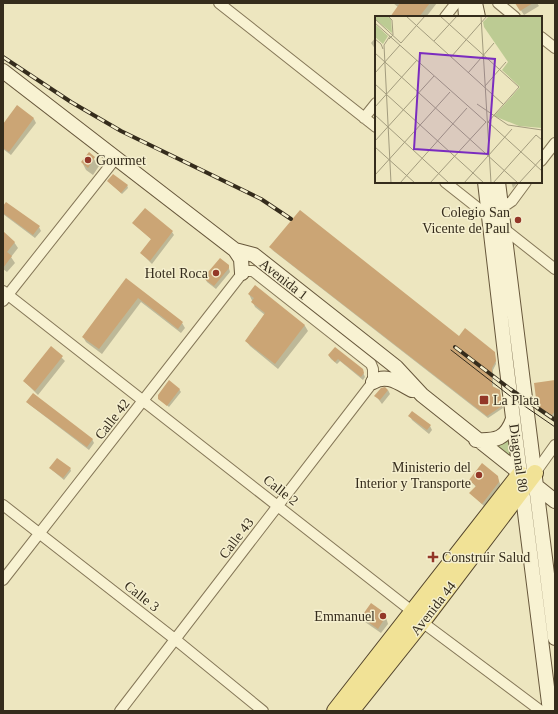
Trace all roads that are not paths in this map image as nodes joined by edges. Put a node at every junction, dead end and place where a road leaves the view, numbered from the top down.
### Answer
1 (456, 3) edge
2 (465, 3) edge
3 (475, 3) edge
4 (498, 3) edge
5 (225, 5) edge
6 (445, 16) edge
7 (466, 16) edge
8 (478, 16) edge
9 (514, 16) edge
10 (542, 38) edge
11 (555, 48) edge
12 (3, 72) edge
13 (375, 105) edge
14 (364, 118) junction
15 (375, 126) edge
16 (555, 143) edge
17 (116, 158) junction
18 (542, 160) edge
19 (446, 183) edge
20 (485, 183) edge
21 (498, 183) edge
22 (525, 183) edge
23 (502, 208) junction
24 (489, 216) junction
25 (504, 228) junction
26 (235, 250) junction
27 (555, 269) edge
28 (242, 273) junction
29 (5, 296) edge
30 (373, 382) junction
31 (422, 395) junction
32 (144, 401) junction
33 (513, 419) junction
34 (476, 440) junction
35 (555, 445) edge
36 (529, 481) junction
37 (555, 489) edge
38 (555, 501) edge
39 (3, 505) edge
40 (278, 506) junction
41 (40, 534) junction
42 (3, 580) edge
43 (418, 617) junction
44 (555, 638) edge
45 (176, 640) junction
46 (120, 711) edge
47 (263, 711) edge
48 (336, 711) edge
49 (352, 711) edge
50 (541, 711) edge
51 (550, 711) edge

1 - 6 street
2 - 7 main road
3 - 8 main road
4 - 9 street
5 - 14 street
10 - 11 street
12 - 17 main road, Avenida 1
13 - 14 street
14 - 15 street
16 - 18 street
17 - 26 main road, Avenida 1
17 - 29 street
19 - 24 street
20 - 24 main road, Diagonal 80
21 - 23 main road, Diagonal 80
22 - 23 street
23 - 24 street
23 - 25 main road, Diagonal 80
24 - 25 street
24 - 33 main road, Diagonal 80
25 - 27 street
25 - 36 main road, Diagonal 80
26 - 28 main road
26 - 31 main road, Avenida 1
28 - 30 street, Avenida 1
28 - 32 street, Calle 42
29 - 32 street, Calle 2
30 - 31 main road
30 - 40 street, Calle 43
31 - 34 main road, Avenida 1
32 - 40 street, Calle 2
32 - 41 street, Calle 42
33 - 34 main road
33 - 36 main road, Diagonal 80
34 - 36 main road, Avenida 1
35 - 36 street, Avenida 44
36 - 37 main road, Avenida 1
36 - 38 main road, Avenida 1
36 - 43 main road, Avenida 44
36 - 44 main road, Diagonal 80
36 - 51 main road, Diagonal 80
39 - 41 street, Calle 3
40 - 43 street, Calle 2
40 - 45 street, Calle 43
41 - 42 street, Calle 42
41 - 45 street, Calle 3
43 - 48 main road, Avenida 44
43 - 49 main road, Avenida 44
43 - 50 street, Calle 2
45 - 46 street, Calle 43
45 - 47 street, Calle 3

